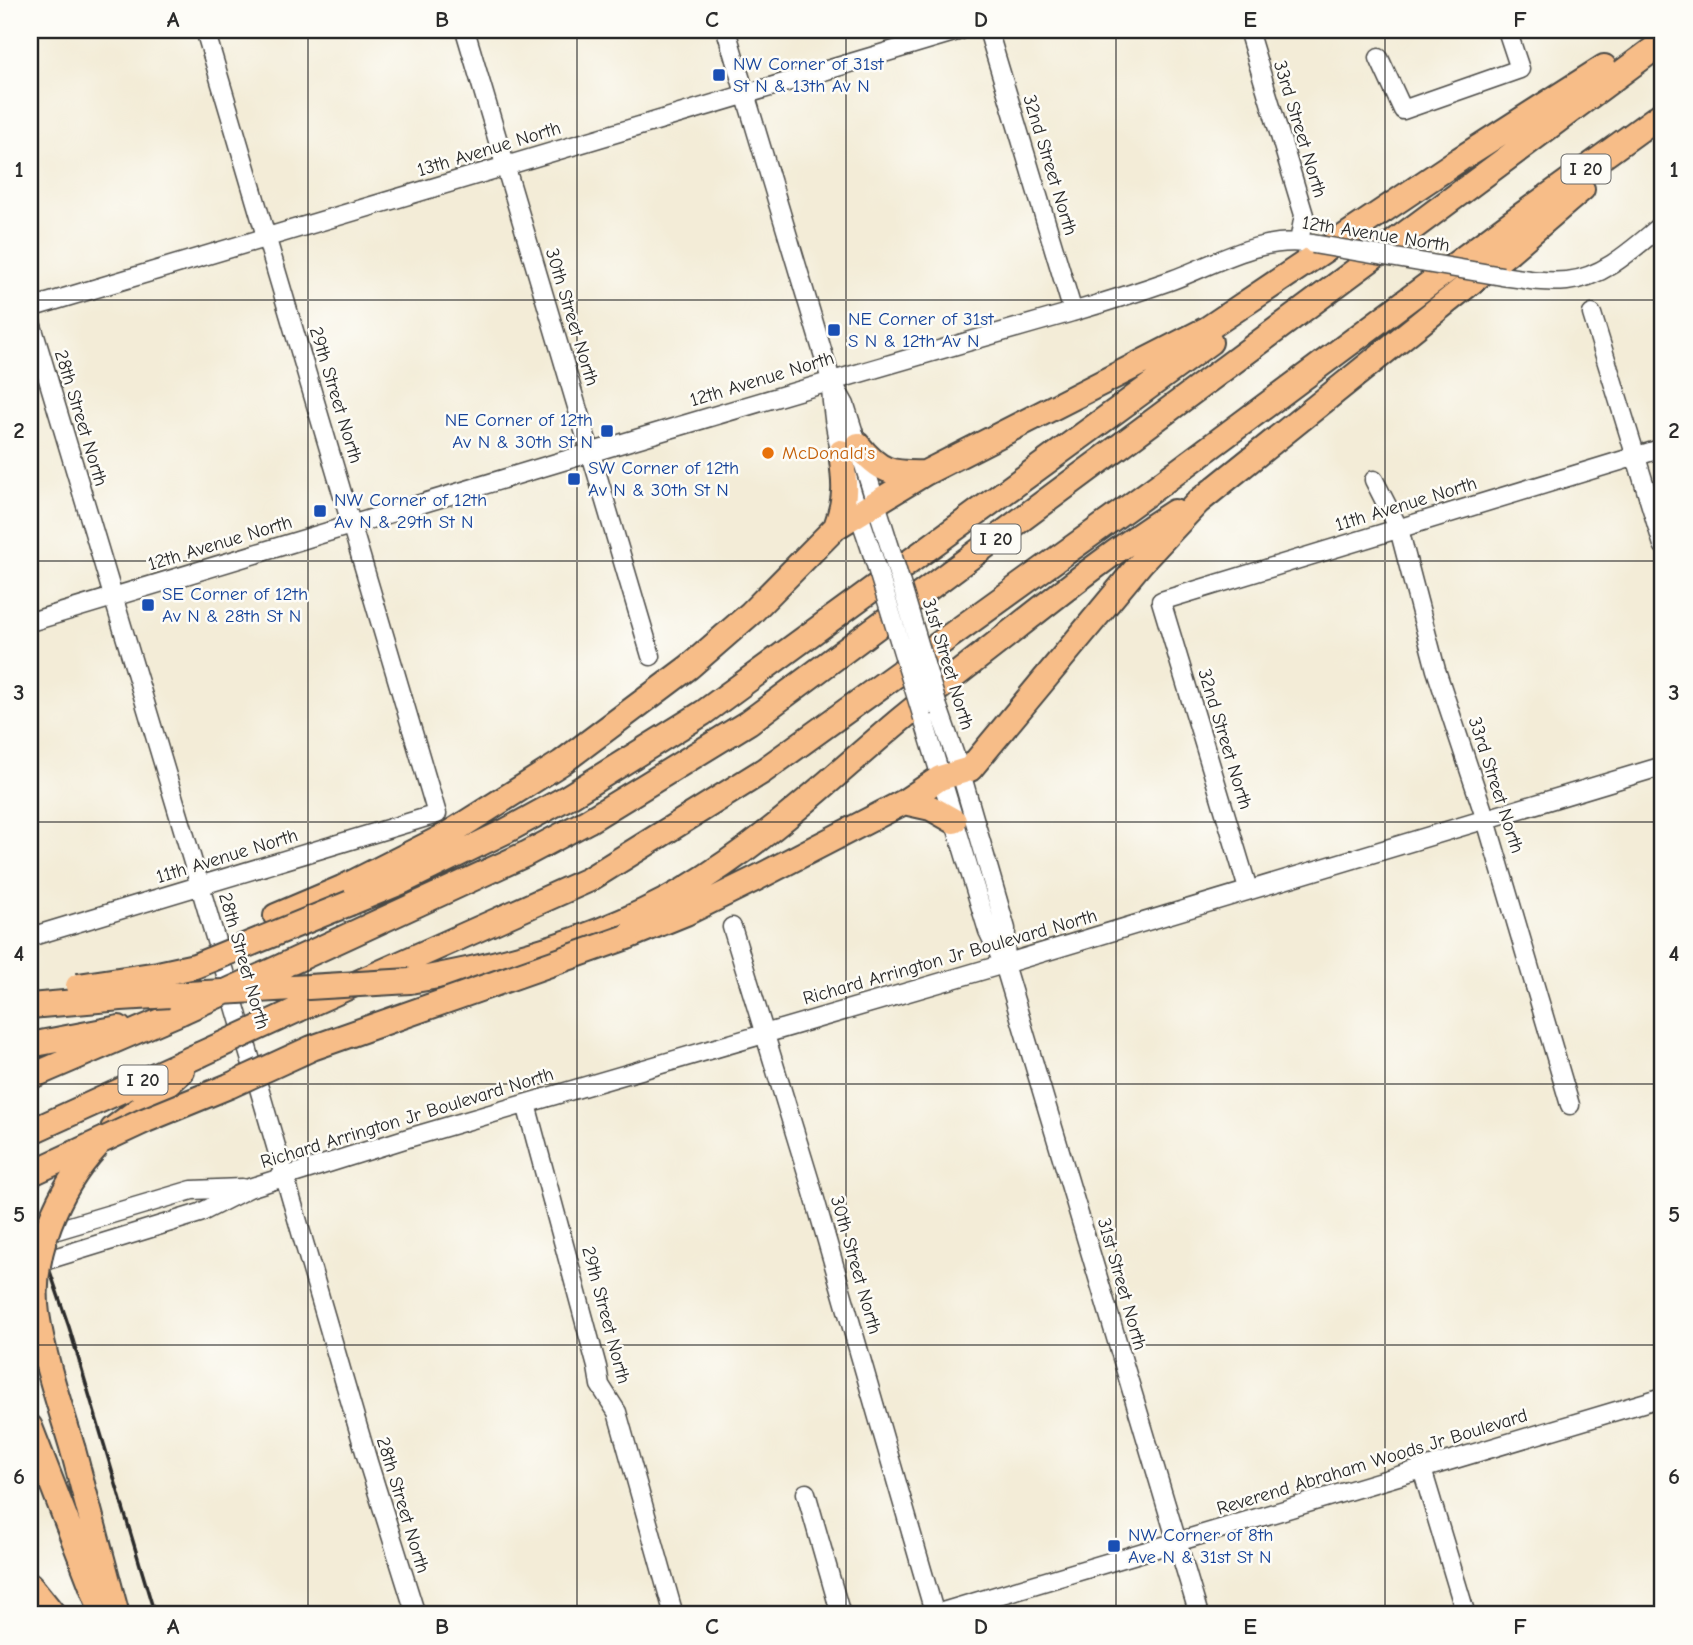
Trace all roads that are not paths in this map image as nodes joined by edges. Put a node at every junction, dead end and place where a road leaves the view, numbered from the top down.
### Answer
1 (205, 30) edge
2 (464, 30) edge
3 (726, 30) edge
4 (961, 30) edge
5 (988, 30) edge
6 (1248, 30) edge
7 (1507, 30) edge
8 (1663, 31) edge
9 (1663, 42) edge
10 (1379, 58) dead end
11 (746, 94) junction
12 (1663, 113) edge
13 (1663, 121) edge
14 (505, 166) junction
15 (1441, 172) junction
16 (1663, 224) edge
17 (267, 237) junction
18 (1306, 243) junction
19 (30, 308) edge
20 (1073, 312) junction
21 (1592, 314) dead end
22 (30, 319) edge
23 (831, 380) junction
24 (850, 448) junction
25 (1663, 448) edge
26 (590, 453) junction
27 (1635, 456) junction
28 (925, 472) junction
29 (1225, 480) junction
30 (1374, 480) dead end
31 (868, 508) junction
32 (352, 525) junction
33 (836, 527) junction
34 (1399, 529) junction
35 (1663, 545) edge
36 (113, 597) junction
37 (1161, 601) joint
38 (30, 622) edge
39 (651, 656) dead end
40 (1663, 766) edge
41 (950, 776) junction
42 (904, 802) junction
43 (437, 814) joint
44 (1486, 820) junction
45 (954, 821) junction
46 (200, 886) junction
47 (1248, 890) junction
48 (732, 928) dead end
49 (30, 937) edge
50 (1004, 964) junction
51 (30, 991) edge
52 (30, 1006) edge
53 (30, 1015) edge
54 (147, 1026) junction
55 (763, 1033) junction
56 (34, 1044) edge
57 (199, 1055) junction
58 (40, 1072) edge
59 (526, 1104) junction
60 (1570, 1105) dead end
61 (30, 1132) edge
62 (30, 1174) edge
63 (285, 1176) junction
64 (249, 1188) junction
65 (30, 1238) edge
66 (30, 1265) edge
67 (1663, 1397) edge
68 (30, 1427) edge
69 (1422, 1469) junction
70 (806, 1493) dead end
71 (1177, 1543) junction
72 (30, 1585) edge
73 (54, 1615) edge
74 (103, 1615) edge
75 (117, 1615) edge
76 (416, 1615) edge
77 (674, 1615) edge
78 (841, 1615) edge
79 (934, 1615) edge
80 (1199, 1615) edge
81 (1466, 1615) edge

1 - 17 street, 29th Street North
2 - 14 street, 30th Street North
3 - 11 street, 31st Street North
4 - 11 street, 13th Avenue North
5 - 20 street, 32nd Street North
6 - 18 street, 33rd Street North
7 - 10 street
8 - 15 highway
9 - 54 highway, I 20, bridge
11 - 14 street, 13th Avenue North
11 - 23 street, 31st Street North
12 - 57 highway, I 20, bridge
13 - 29 highway
14 - 17 street, 13th Avenue North
14 - 26 street, 30th Street North
15 - 28 highway
15 - 51 highway, bridge
16 - 18 street, 12th Avenue North, bridge
17 - 19 street, 13th Avenue North
17 - 32 street, 29th Street North
18 - 20 street, 12th Avenue North
20 - 23 street, 12th Avenue North
21 - 27 street
22 - 36 street, 28th Street North
23 - 24 street, 31st Street North
23 - 26 street, 12th Avenue North
24 - 28 highway
24 - 31 street, 31st Street North
24 - 33 highway
25 - 27 street, 11th Avenue North
26 - 32 street, 12th Avenue North
26 - 39 street, 30th Street North
27 - 34 street, 11th Avenue North
27 - 35 street
28 - 31 highway
29 - 41 highway
29 - 52 highway, bridge
30 - 34 street, 33rd Street North
31 - 33 highway
31 - 41 street, 31st Street North, bridge
31 - 41 street, 31st Street North, bridge
32 - 36 street, 12th Avenue North
32 - 43 street, 29th Street North
33 - 53 highway, bridge
34 - 37 street, 11th Avenue North
34 - 44 street, 33rd Street North
36 - 38 street, 12th Avenue North
36 - 46 street, 28th Street North
37 - 47 street, 32nd Street North
40 - 44 street, Richard Arrington Jr Boulevard North
41 - 42 highway
41 - 45 street, 31st Street North
41 - 50 street, 31st Street North
42 - 45 highway
42 - 62 highway, bridge
43 - 46 street, 11th Avenue North
44 - 47 street, Richard Arrington Jr Boulevard North
44 - 60 street, 33rd Street North
45 - 50 street, 31st Street North
46 - 49 street, 11th Avenue North
46 - 63 street, 28th Street North
47 - 50 street, Richard Arrington Jr Boulevard North
48 - 55 street, 30th Street North
50 - 55 street, Richard Arrington Jr Boulevard North
50 - 71 street, 31st Street North
54 - 56 highway
54 - 58 highway, I 20
55 - 59 street, Richard Arrington Jr Boulevard North
55 - 79 street, 30th Street North
57 - 61 highway, I 20
57 - 75 highway, bridge
59 - 63 street, Richard Arrington Jr Boulevard North
59 - 77 street, 29th Street North
63 - 64 street, Richard Arrington Jr Boulevard North
63 - 76 street, 28th Street North
64 - 65 street, Richard Arrington Jr Boulevard North
64 - 66 street, Richard Arrington Jr Boulevard North
67 - 69 street, Reverend Abraham Woods Jr Boulevard
68 - 74 highway
69 - 71 street, Reverend Abraham Woods Jr Boulevard
69 - 81 street
70 - 78 street
71 - 79 street, Reverend Abraham Woods Jr Boulevard
71 - 80 street, 31st Street North
72 - 73 highway

